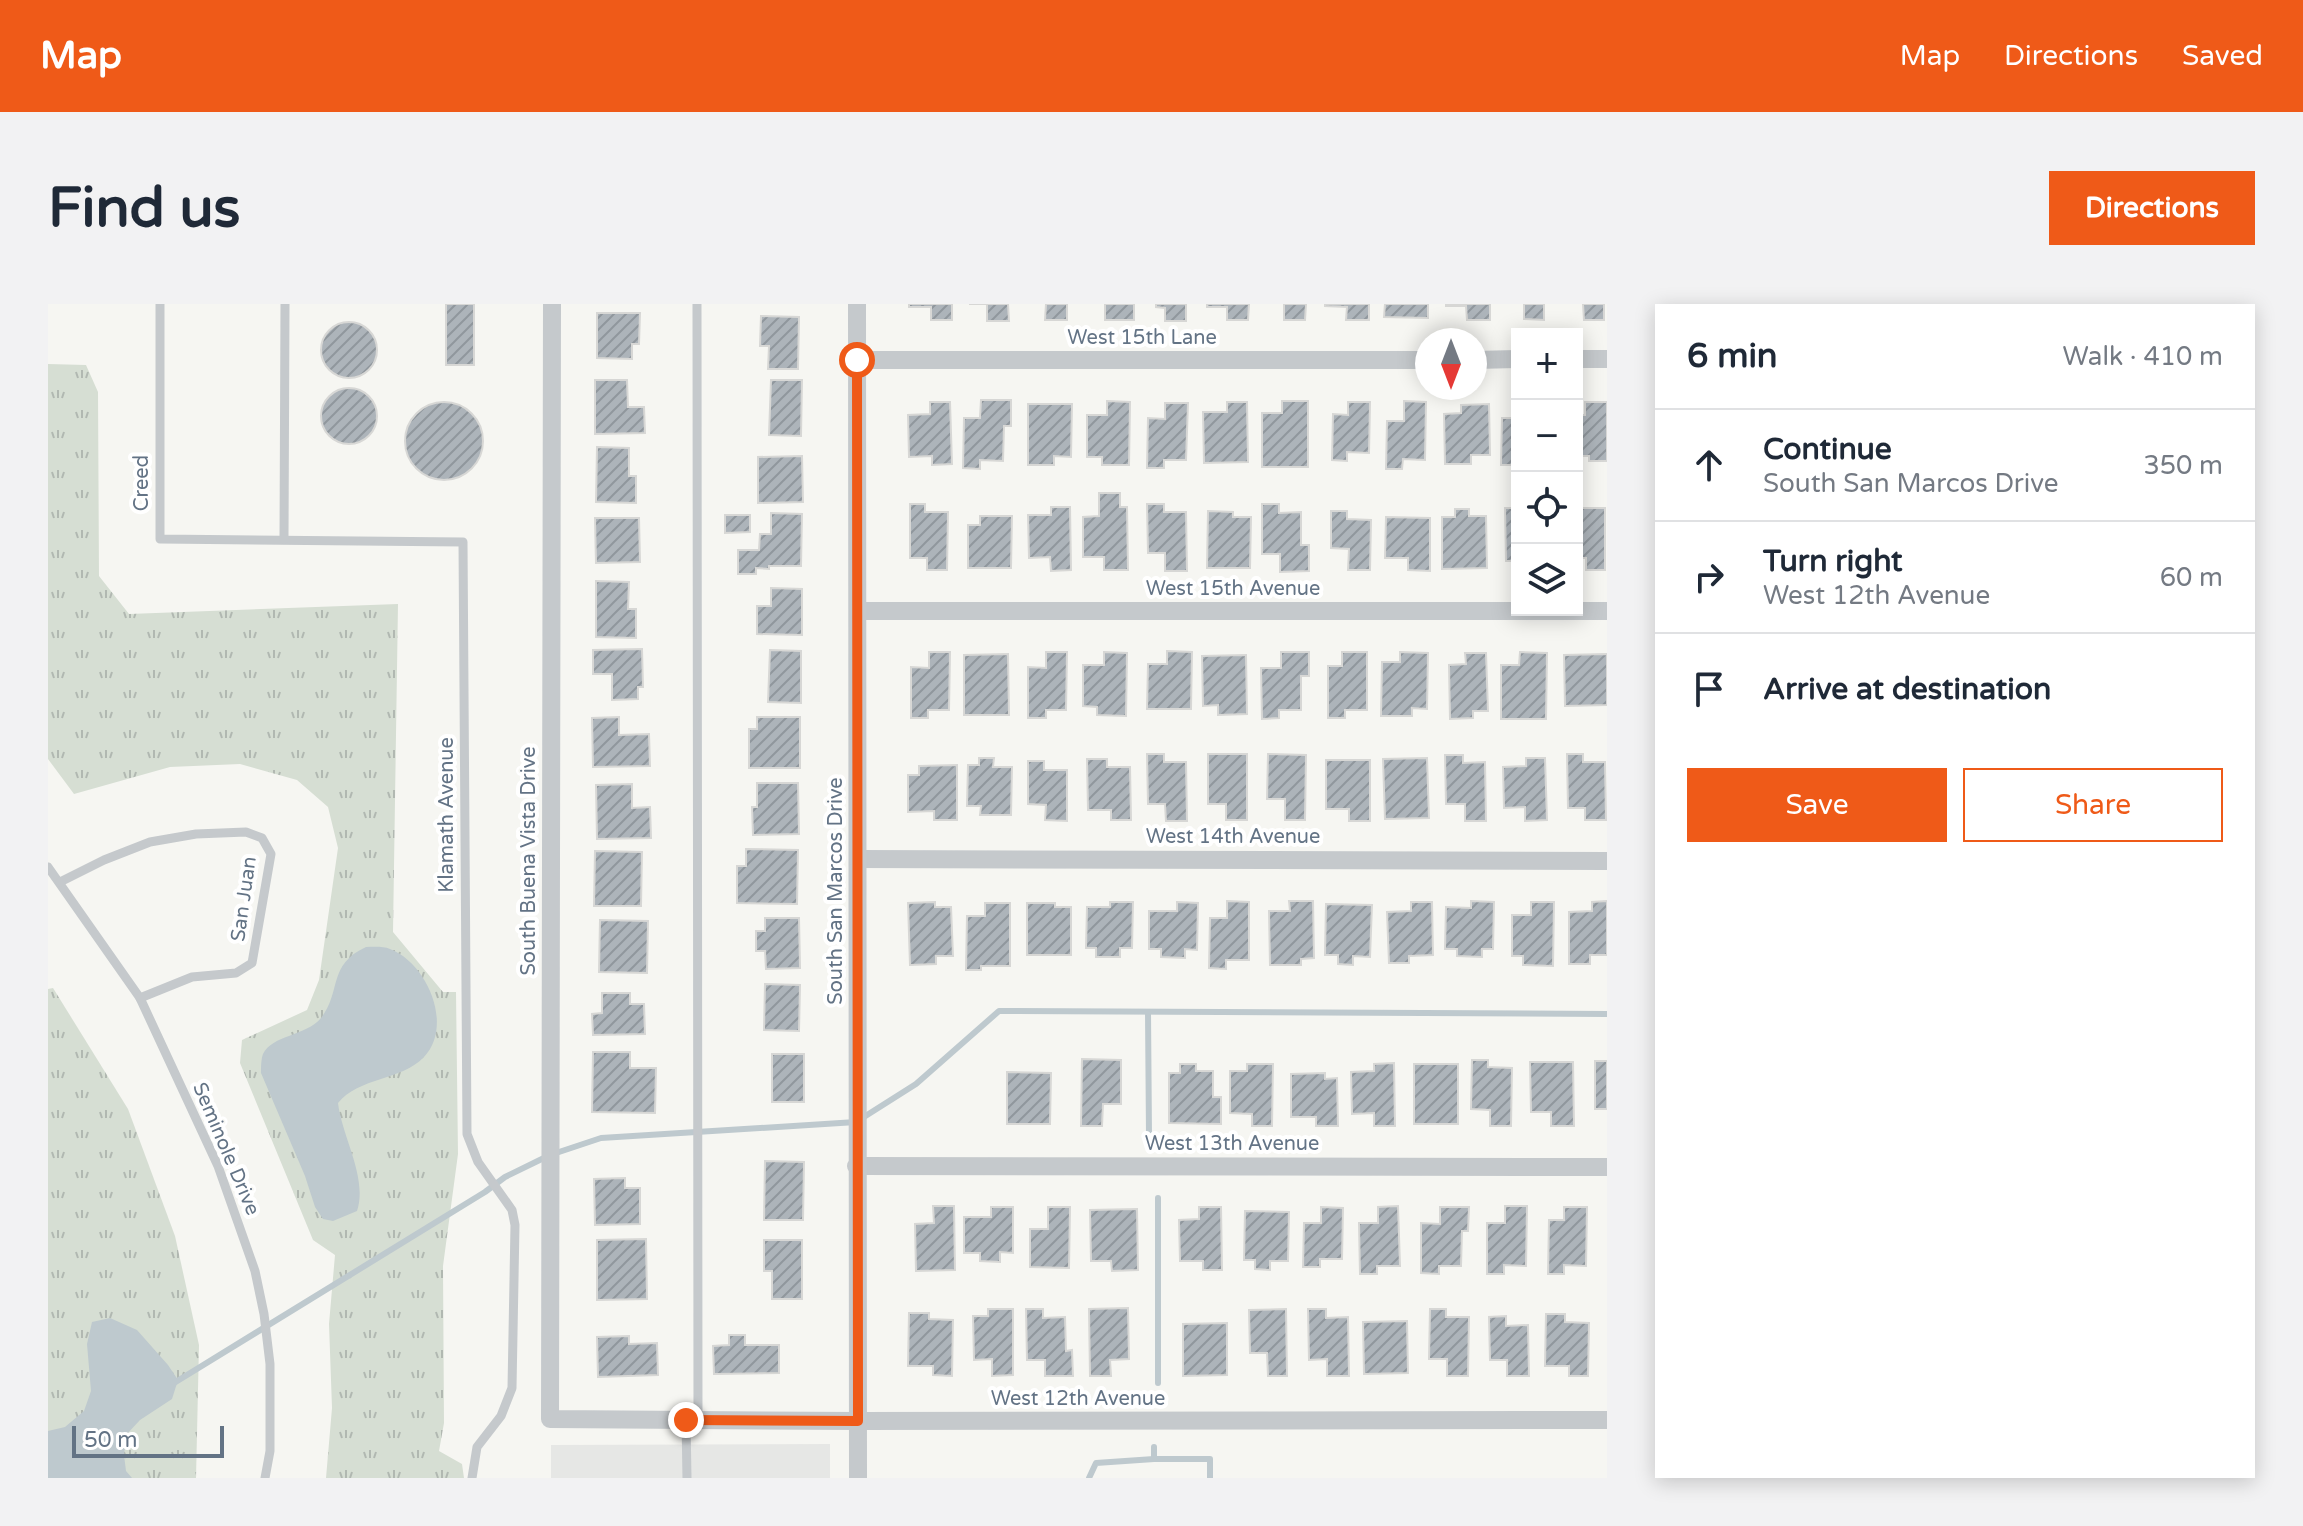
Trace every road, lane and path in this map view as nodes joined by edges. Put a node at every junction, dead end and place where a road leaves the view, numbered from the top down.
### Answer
1 (160, 304) edge
2 (285, 304) edge
3 (552, 304) edge
4 (697, 304) edge
5 (857, 304) edge
6 (1511, 359) edge
7 (1583, 359) edge
8 (1607, 359) edge
9 (857, 360) junction
10 (1415, 360) edge
11 (1487, 360) edge
12 (284, 539) junction
13 (858, 611) junction
14 (1607, 611) edge
15 (858, 859) junction
16 (1607, 861) edge
17 (48, 867) edge
18 (60, 882) junction
19 (140, 998) junction
20 (856, 1166) junction
21 (1607, 1167) edge
22 (550, 1419) joint
23 (692, 1420) junction
24 (1607, 1420) edge
25 (858, 1421) junction
26 (265, 1478) edge
27 (472, 1478) edge
28 (687, 1478) edge
29 (858, 1478) edge

1 - 12 lane, Creed
2 - 12 lane
3 - 22 street, South Buena Vista Drive
4 - 23 lane
5 - 9 street, South San Marcos Drive
6 - 11 street
7 - 8 street
9 - 10 street, West 15th Lane
9 - 13 street, South San Marcos Drive
12 - 27 lane, Klamath Avenue
13 - 14 street, West 15th Avenue
13 - 15 street, South San Marcos Drive
15 - 16 street, West 14th Avenue
15 - 20 street, South San Marcos Drive
17 - 18 lane, Seminole Drive
18 - 19 lane, Seminole Drive
18 - 19 lane, San Juan
19 - 26 lane, Seminole Drive
20 - 21 street, West 13th Avenue
20 - 25 street, South San Marcos Drive
22 - 23 street, West 12th Avenue
23 - 25 street, West 12th Avenue
23 - 28 lane
24 - 25 street, West 12th Avenue
25 - 29 street, South San Marcos Drive

